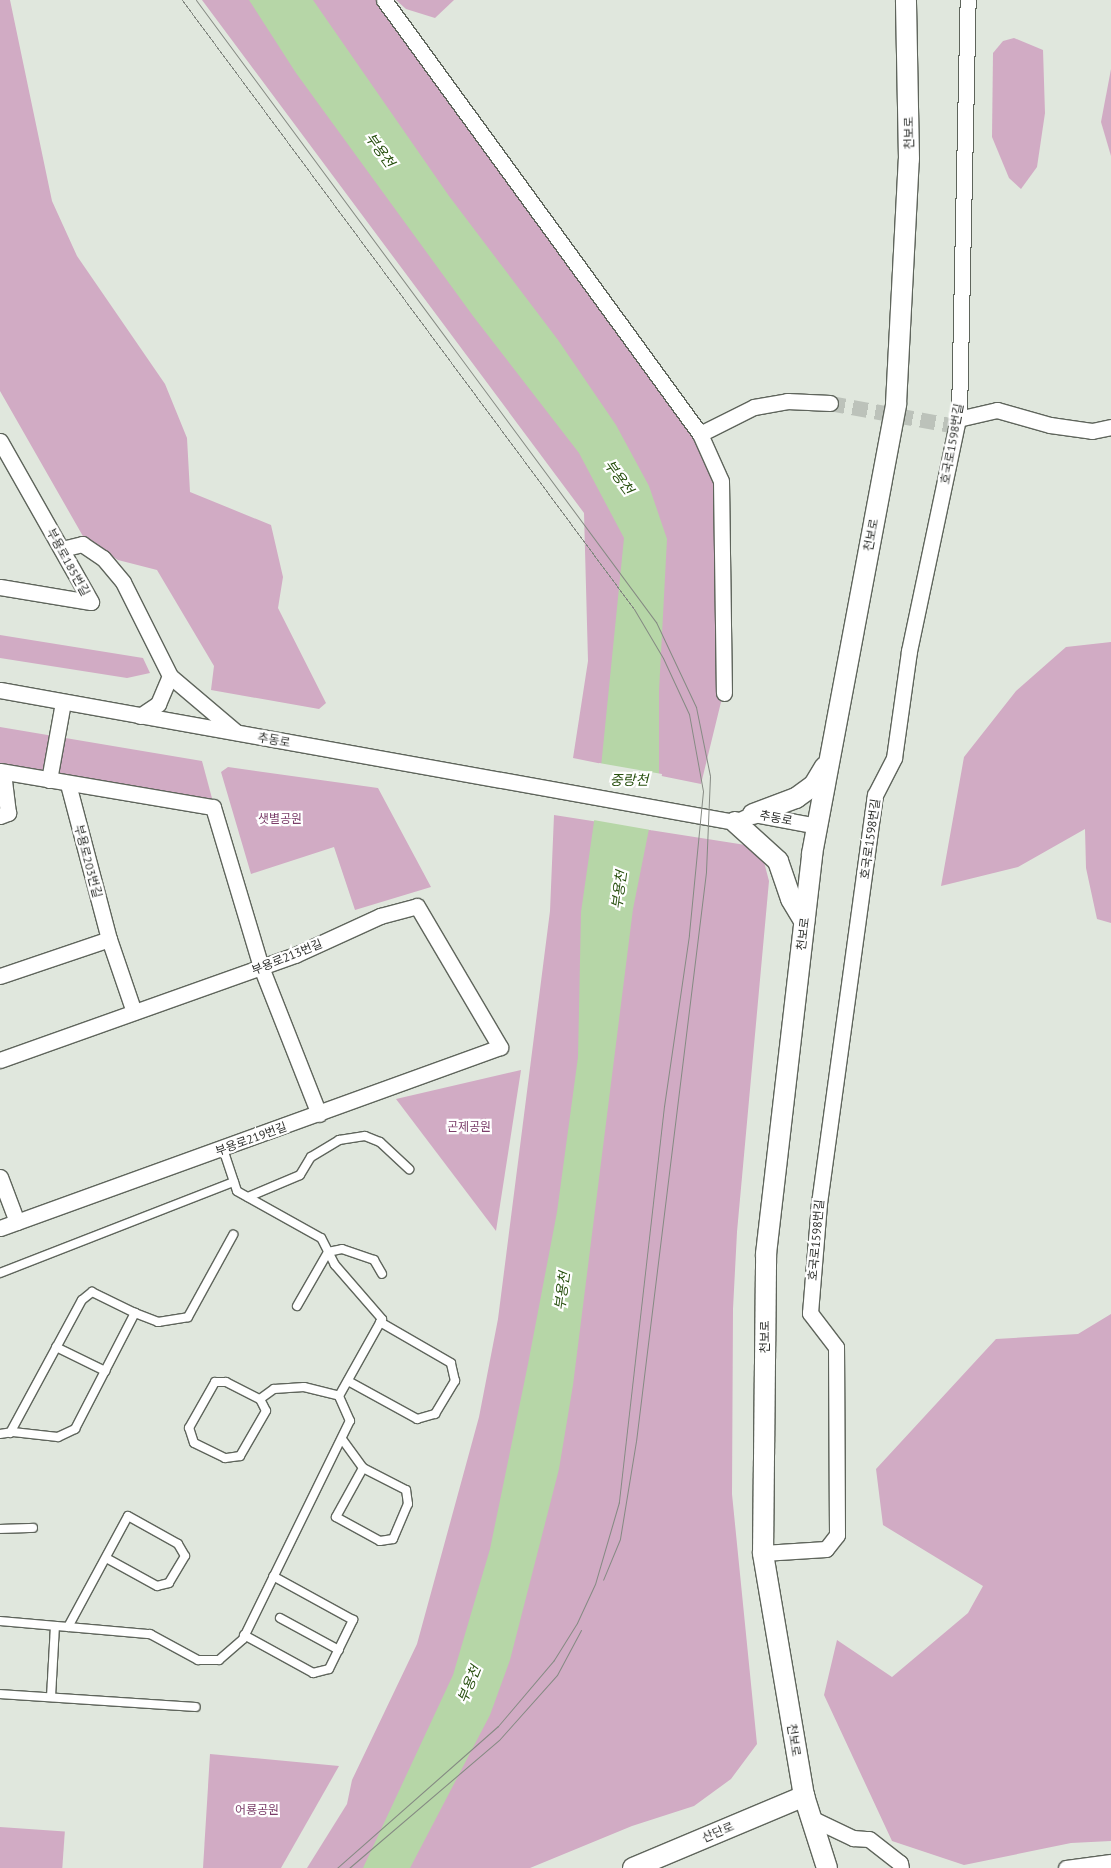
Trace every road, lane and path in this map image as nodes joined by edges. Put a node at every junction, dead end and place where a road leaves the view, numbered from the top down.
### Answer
1 (384, 0) edge
2 (906, 0) edge
3 (968, 0) edge
4 (830, 403) tunnel mouth
5 (958, 419) junction
6 (1111, 427) edge
7 (700, 434) junction
8 (0, 441) edge
9 (62, 549) junction
10 (0, 587) edge
11 (170, 676) junction
12 (0, 690) edge
13 (724, 693) dead end
14 (63, 702) junction
15 (140, 716) junction
16 (237, 733) junction
17 (828, 763) junction
18 (2, 772) edge
19 (49, 780) junction
20 (68, 784) junction
21 (0, 816) edge
22 (744, 818) junction
23 (817, 826) junction
24 (804, 921) junction
25 (109, 939) junction
26 (261, 967) junction
27 (0, 976) edge
28 (134, 1012) junction
29 (500, 1047) joint
30 (0, 1060) edge
31 (319, 1114) junction
32 (223, 1149) junction
33 (409, 1169) dead end
34 (0, 1177) edge
35 (234, 1182) junction
36 (248, 1197) junction
37 (17, 1222) junction
38 (0, 1228) edge
39 (233, 1235) dead end
40 (328, 1252) junction
41 (0, 1273) edge
42 (382, 1274) dead end
43 (298, 1306) dead end
44 (134, 1313) junction
45 (380, 1322) junction
46 (56, 1347) junction
47 (105, 1371) junction
48 (348, 1381) junction
49 (340, 1396) junction
50 (260, 1399) junction
51 (10, 1433) junction
52 (0, 1434) edge
53 (342, 1439) junction
54 (363, 1468) junction
55 (34, 1528) dead end
56 (0, 1529) edge
57 (764, 1553) junction
58 (106, 1558) junction
59 (274, 1576) junction
60 (280, 1618) dead end
61 (0, 1621) edge
62 (55, 1626) junction
63 (68, 1627) junction
64 (244, 1635) junction
65 (339, 1650) junction
66 (0, 1694) edge
67 (51, 1697) junction
68 (196, 1707) dead end
69 (804, 1796) junction
70 (811, 1818) junction
71 (1111, 1862) edge
72 (633, 1868) edge
73 (827, 1868) edge
74 (901, 1868) edge
75 (1066, 1868) edge

1 - 7 street
2 - 17 main road, 천보로
3 - 5 street, 호국로1598번길
4 - 7 street
5 - 6 street
5 - 57 street, 호국로1598번길
7 - 13 street
8 - 9 street, 부용로185번길
9 - 10 street, 부용로185번길
9 - 11 street
11 - 15 street
11 - 16 street
12 - 14 street, 추동로
14 - 15 street, 추동로
14 - 19 street
15 - 16 street, 추동로
16 - 22 street, 추동로
17 - 22 main road
17 - 23 main road, 천보로
18 - 19 street
18 - 21 street
19 - 20 street
20 - 25 street, 부용로203번길
20 - 26 street
22 - 23 street, 추동로
22 - 24 main road
23 - 24 main road, 천보로
24 - 57 main road, 천보로
25 - 27 street
25 - 28 street, 부용로203번길
26 - 28 street, 부용로213번길
26 - 29 street, 부용로213번길
26 - 31 street
28 - 30 street, 부용로213번길
29 - 31 street, 부용로219번길
31 - 32 street, 부용로219번길
32 - 35 lane
32 - 37 street, 부용로219번길
33 - 36 lane
34 - 37 street
35 - 36 lane
35 - 41 lane
36 - 40 lane
37 - 38 street, 부용로219번길
39 - 44 lane
40 - 42 lane
40 - 43 lane
40 - 45 lane
44 - 46 lane
44 - 47 lane
45 - 48 lane
45 - 48 lane
46 - 47 lane
46 - 51 lane
47 - 51 lane
48 - 49 lane
49 - 50 lane
49 - 53 lane
50 - 50 lane
51 - 52 lane
53 - 54 lane
53 - 59 lane
54 - 54 lane
55 - 56 lane
57 - 69 main road, 천보로
58 - 58 lane
58 - 63 lane
59 - 64 lane
59 - 65 lane
60 - 65 lane
61 - 62 lane
62 - 63 lane
62 - 67 lane
63 - 64 lane
64 - 65 lane
66 - 67 lane
67 - 68 lane
69 - 70 main road, 천보로
69 - 72 main road, 산단로
70 - 73 main road, 천보로
70 - 74 street
71 - 75 street

